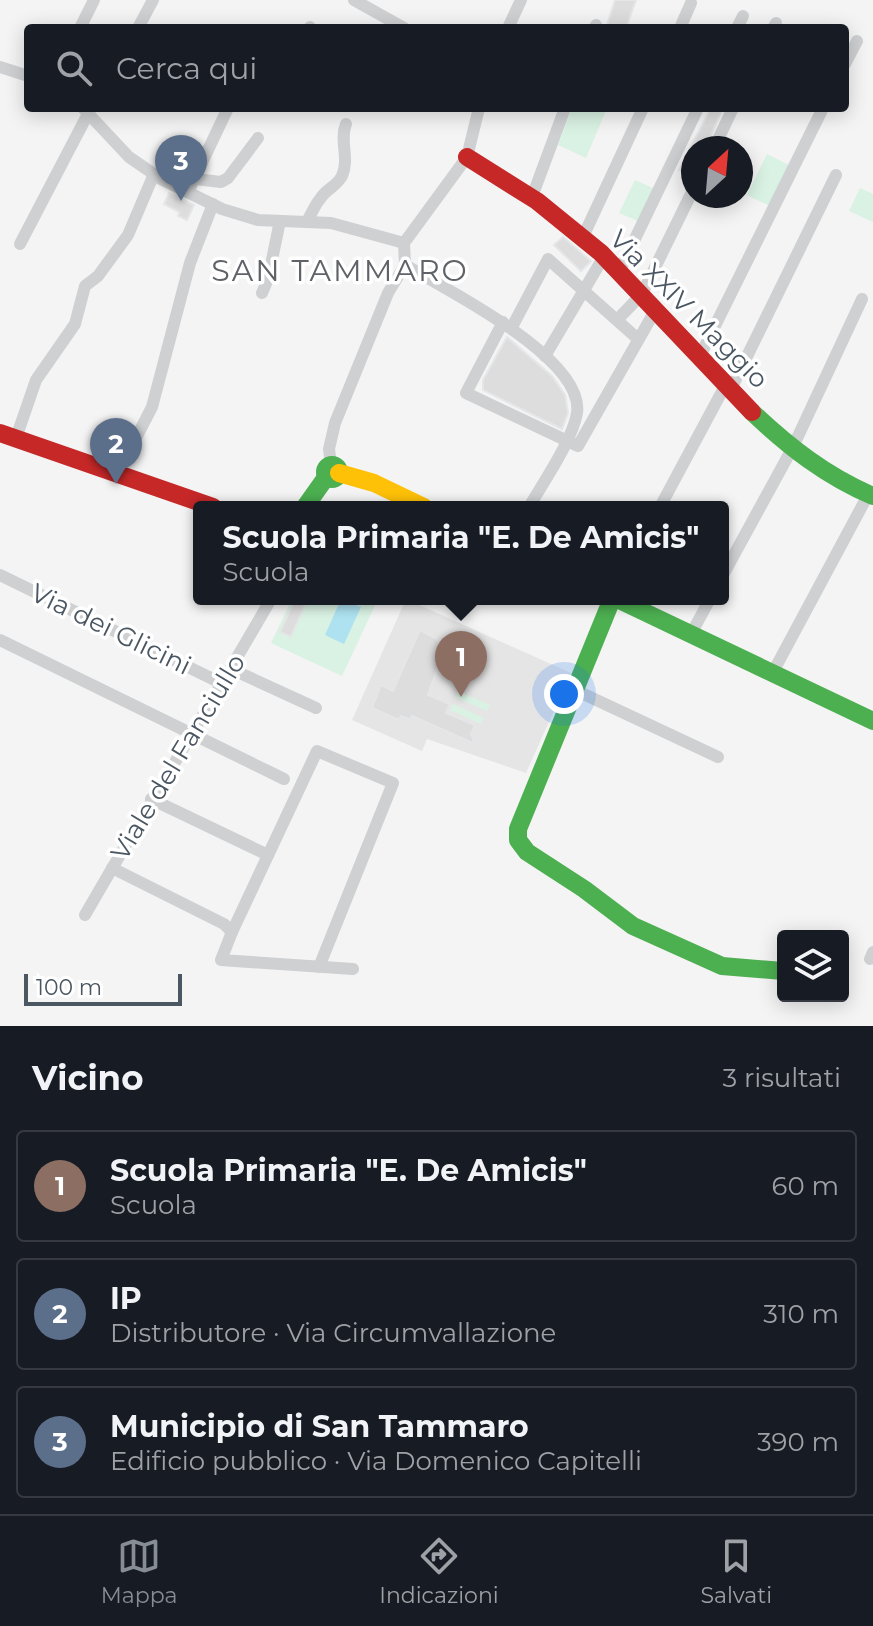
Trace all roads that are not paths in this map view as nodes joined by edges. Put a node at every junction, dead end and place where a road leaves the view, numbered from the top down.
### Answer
1 (94, 0) edge
2 (153, 0) edge
3 (354, 0) edge
4 (515, 2) edge
5 (691, 3) dead end
6 (82, 24) edge
7 (140, 24) edge
8 (397, 24) edge
9 (509, 24) edge
10 (682, 24) edge
11 (857, 41) dead end
12 (849, 56) edge
13 (0, 67) edge
14 (24, 75) edge
15 (86, 112) edge
16 (90, 112) edge
17 (226, 112) edge
18 (478, 112) edge
19 (564, 112) edge
20 (641, 112) edge
21 (696, 112) edge
22 (731, 112) edge
23 (821, 112) edge
24 (346, 124) dead end
25 (720, 136) edge
26 (258, 138) dead end
27 (467, 157) junction
28 (154, 174) junction
29 (836, 175) dead end
30 (195, 179) junction
31 (188, 192) junction
32 (532, 197) junction
33 (213, 204) junction
34 (684, 208) edge
35 (280, 221) junction
36 (307, 222) junction
37 (582, 239) junction
38 (404, 243) junction
39 (20, 244) dead end
40 (603, 258) junction
41 (405, 265) junction
42 (619, 272) junction
43 (584, 291) junction
44 (262, 293) dead end
45 (642, 294) junction
46 (862, 299) dead end
47 (656, 309) junction
48 (617, 320) junction
49 (508, 325) junction
50 (638, 339) junction
51 (545, 356) junction
52 (700, 356) junction
53 (728, 386) junction
54 (8, 436) edge
55 (137, 436) dead end
56 (566, 441) junction
57 (793, 447) junction
58 (332, 471) junction
59 (870, 496) edge
60 (196, 501) edge
61 (311, 501) edge
62 (412, 501) edge
63 (532, 501) edge
64 (663, 501) edge
65 (729, 564) edge
66 (0, 575) edge
67 (268, 605) edge
68 (611, 605) edge
69 (627, 605) edge
70 (707, 605) edge
71 (691, 634) junction
72 (0, 640) edge
73 (231, 669) junction
74 (772, 674) junction
75 (223, 684) junction
76 (575, 690) junction
77 (316, 708) dead end
78 (873, 721) edge
79 (193, 736) junction
80 (718, 757) dead end
81 (284, 779) dead end
82 (151, 799) junction
83 (268, 855) junction
84 (112, 868) junction
85 (85, 915) dead end
86 (232, 932) junction
87 (319, 967) junction
88 (353, 969) dead end
89 (777, 971) edge

1 - 6 street
2 - 7 street
3 - 8 street
4 - 9 street
5 - 10 street
11 - 12 street
13 - 14 street
15 - 39 street
16 - 28 street
17 - 30 street
18 - 27 street
19 - 32 street
20 - 37 street
21 - 42 street
22 - 25 street
23 - 52 street
24 - 36 street
26 - 30 street
27 - 32 street, Via XXIV Maggio
27 - 38 street
28 - 31 street
28 - 54 street
29 - 53 street
30 - 31 street
31 - 33 street
32 - 37 street, Via XXIV Maggio
33 - 35 street
33 - 55 street
34 - 45 street
35 - 36 street
35 - 44 street
36 - 38 street
37 - 40 street, Via XXIV Maggio
38 - 41 street
40 - 42 street, Via XXIV Maggio
40 - 43 street
41 - 49 street
41 - 58 street
42 - 45 street, Via XXIV Maggio
43 - 48 street
43 - 49 street
43 - 51 street
45 - 47 street, Via XXIV Maggio
45 - 48 street
46 - 57 street
47 - 50 street
47 - 52 street, Via XXIV Maggio
48 - 50 street
49 - 51 street
49 - 56 street
50 - 56 street
51 - 56 street
52 - 53 street, Via XXIV Maggio
53 - 57 street, Via XXIV Maggio
53 - 64 street
54 - 60 street
56 - 63 street
57 - 59 street, Via XXIV Maggio
57 - 65 street
58 - 61 street
58 - 62 street
59 - 74 street
66 - 75 street, Via dei Glicini
67 - 73 street, Viale del Fanciullo
68 - 76 street
69 - 71 street
70 - 71 street
71 - 74 street
72 - 79 street
73 - 75 street, Viale del Fanciullo
73 - 77 street
74 - 78 street
75 - 79 street, Viale del Fanciullo
76 - 80 street
76 - 89 street
79 - 81 street
79 - 82 street, Viale del Fanciullo
82 - 83 street
82 - 84 street, Viale del Fanciullo
83 - 86 street
83 - 87 street
84 - 85 street, Viale del Fanciullo
84 - 86 street
86 - 87 street
87 - 88 street

